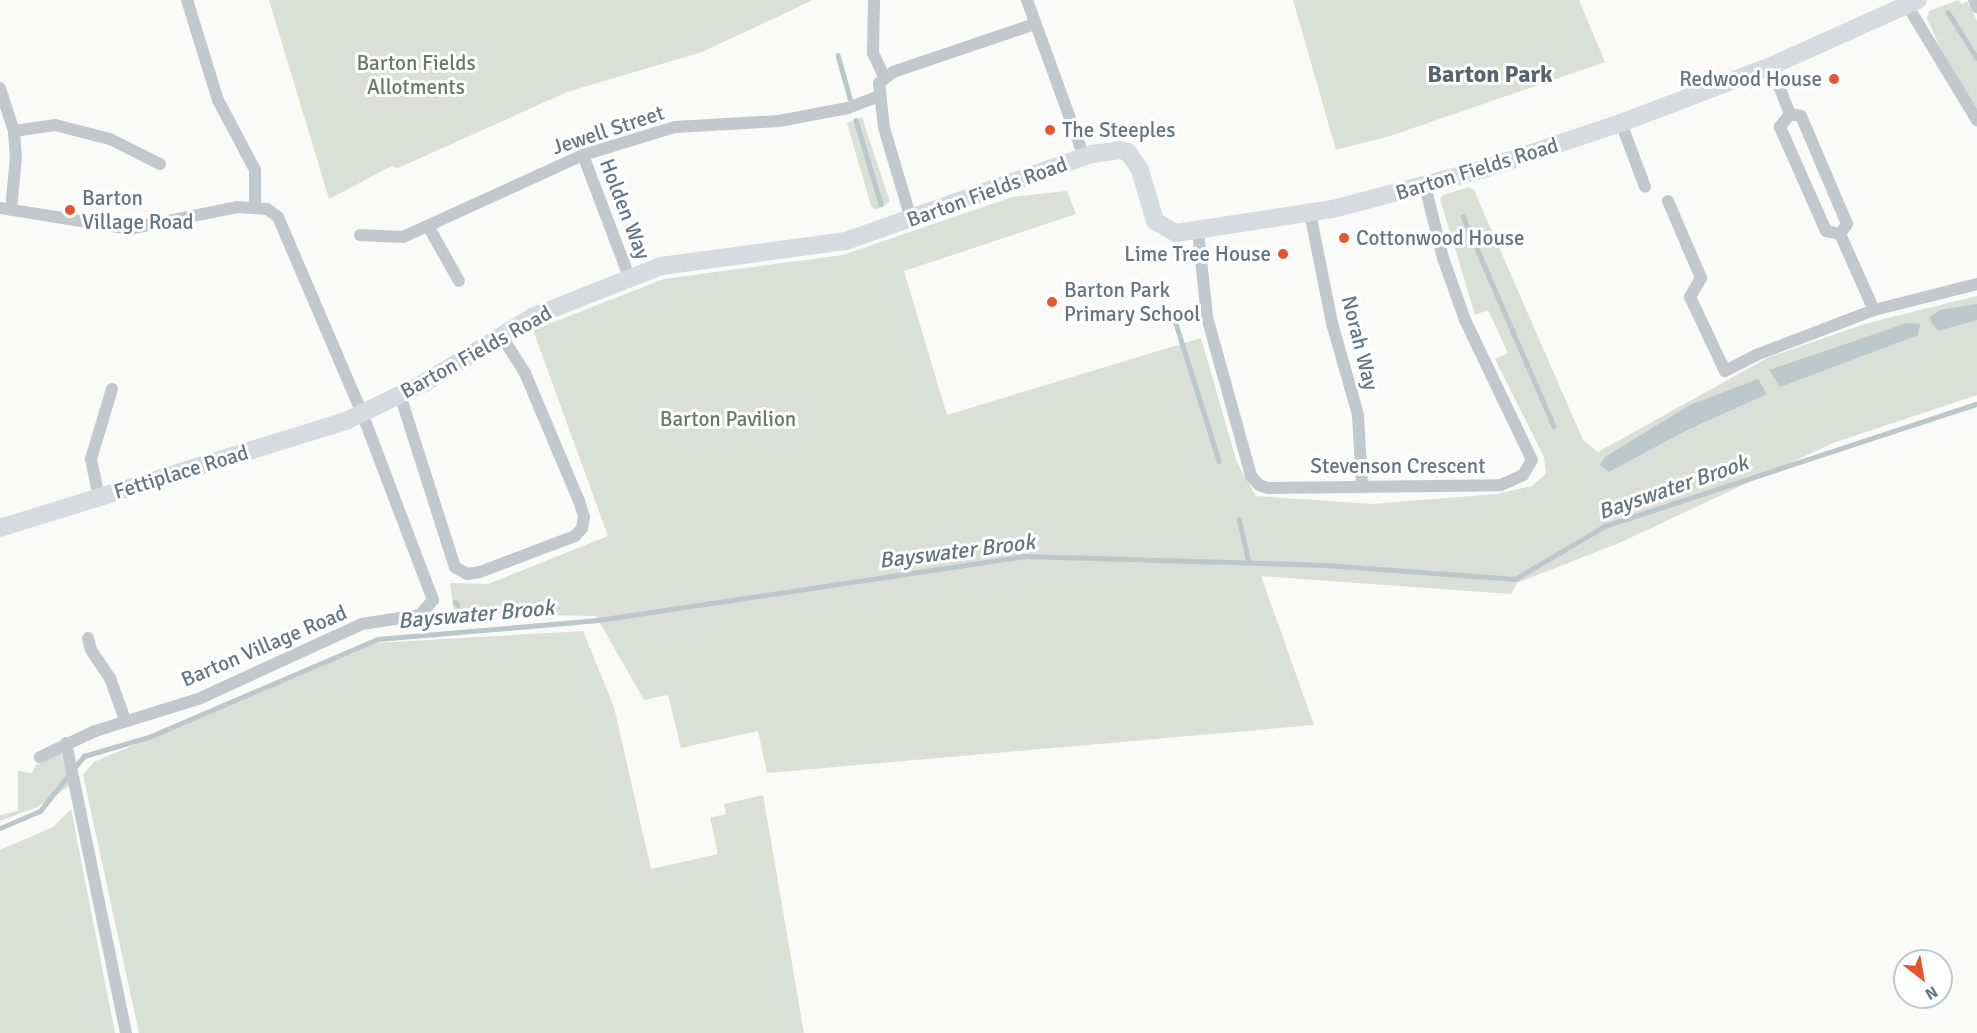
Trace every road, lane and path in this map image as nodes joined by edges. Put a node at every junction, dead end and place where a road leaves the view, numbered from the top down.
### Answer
1 (187, 0) edge
2 (874, 0) edge
3 (1028, 0) edge
4 (1974, 0) edge
5 (1907, 3) edge
6 (1977, 7) edge
7 (1035, 24) junction
8 (1771, 66) junction
9 (884, 77) junction
10 (0, 88) edge
11 (879, 96) junction
12 (1790, 114) junction
13 (1977, 120) edge
14 (1621, 123) junction
15 (14, 130) junction
16 (583, 155) junction
17 (1084, 157) junction
18 (160, 164) dead end
19 (1425, 186) junction
20 (1645, 187) dead end
21 (1668, 201) dead end
22 (255, 207) junction
23 (6, 209) edge
24 (1310, 213) junction
25 (911, 219) junction
26 (428, 226) junction
27 (1198, 231) junction
28 (1840, 234) junction
29 (360, 235) dead end
30 (629, 277) junction
31 (459, 281) dead end
32 (1977, 284) edge
33 (1874, 310) junction
34 (501, 334) junction
35 (112, 389) dead end
36 (400, 395) junction
37 (362, 413) junction
38 (1362, 485) junction
39 (99, 497) junction
40 (0, 528) edge
41 (86, 647) dead end
42 (125, 720) junction
43 (66, 743) junction
44 (40, 757) dead end
45 (126, 1033) edge

1 - 22 street
2 - 9 street
3 - 7 street
4 - 6 street
5 - 8 street, Barton Fields Road
5 - 13 street
7 - 9 street
7 - 17 street
8 - 12 street
8 - 14 street, Barton Fields Road
9 - 11 street
10 - 15 street
11 - 16 street, Jewell Street
11 - 25 street
12 - 28 street
12 - 28 street
14 - 19 street, Barton Fields Road
14 - 20 street
15 - 18 street
15 - 23 street
16 - 26 street, Jewell Street
16 - 30 street, Holden Way
17 - 25 street, Barton Fields Road
17 - 27 street, Barton Fields Road
19 - 24 street, Barton Fields Road
19 - 38 street, Stevenson Crescent
21 - 33 street
22 - 23 street
22 - 37 street, Barton Village Road
24 - 27 street, Barton Fields Road
24 - 38 street, Norah Way
25 - 30 street, Barton Fields Road
26 - 29 street, Jewell Street
26 - 31 street
27 - 38 street, Stevenson Crescent
28 - 33 street
30 - 34 street, Barton Fields Road
32 - 33 street
34 - 36 street, Barton Fields Road
34 - 36 street
35 - 39 street
36 - 37 street, Barton Fields Road
37 - 39 street, Fettiplace Road
37 - 42 street, Barton Village Road
39 - 40 street, Fettiplace Road
41 - 42 street
42 - 43 street, Barton Village Road
43 - 44 street, Barton Village Road
43 - 45 street

